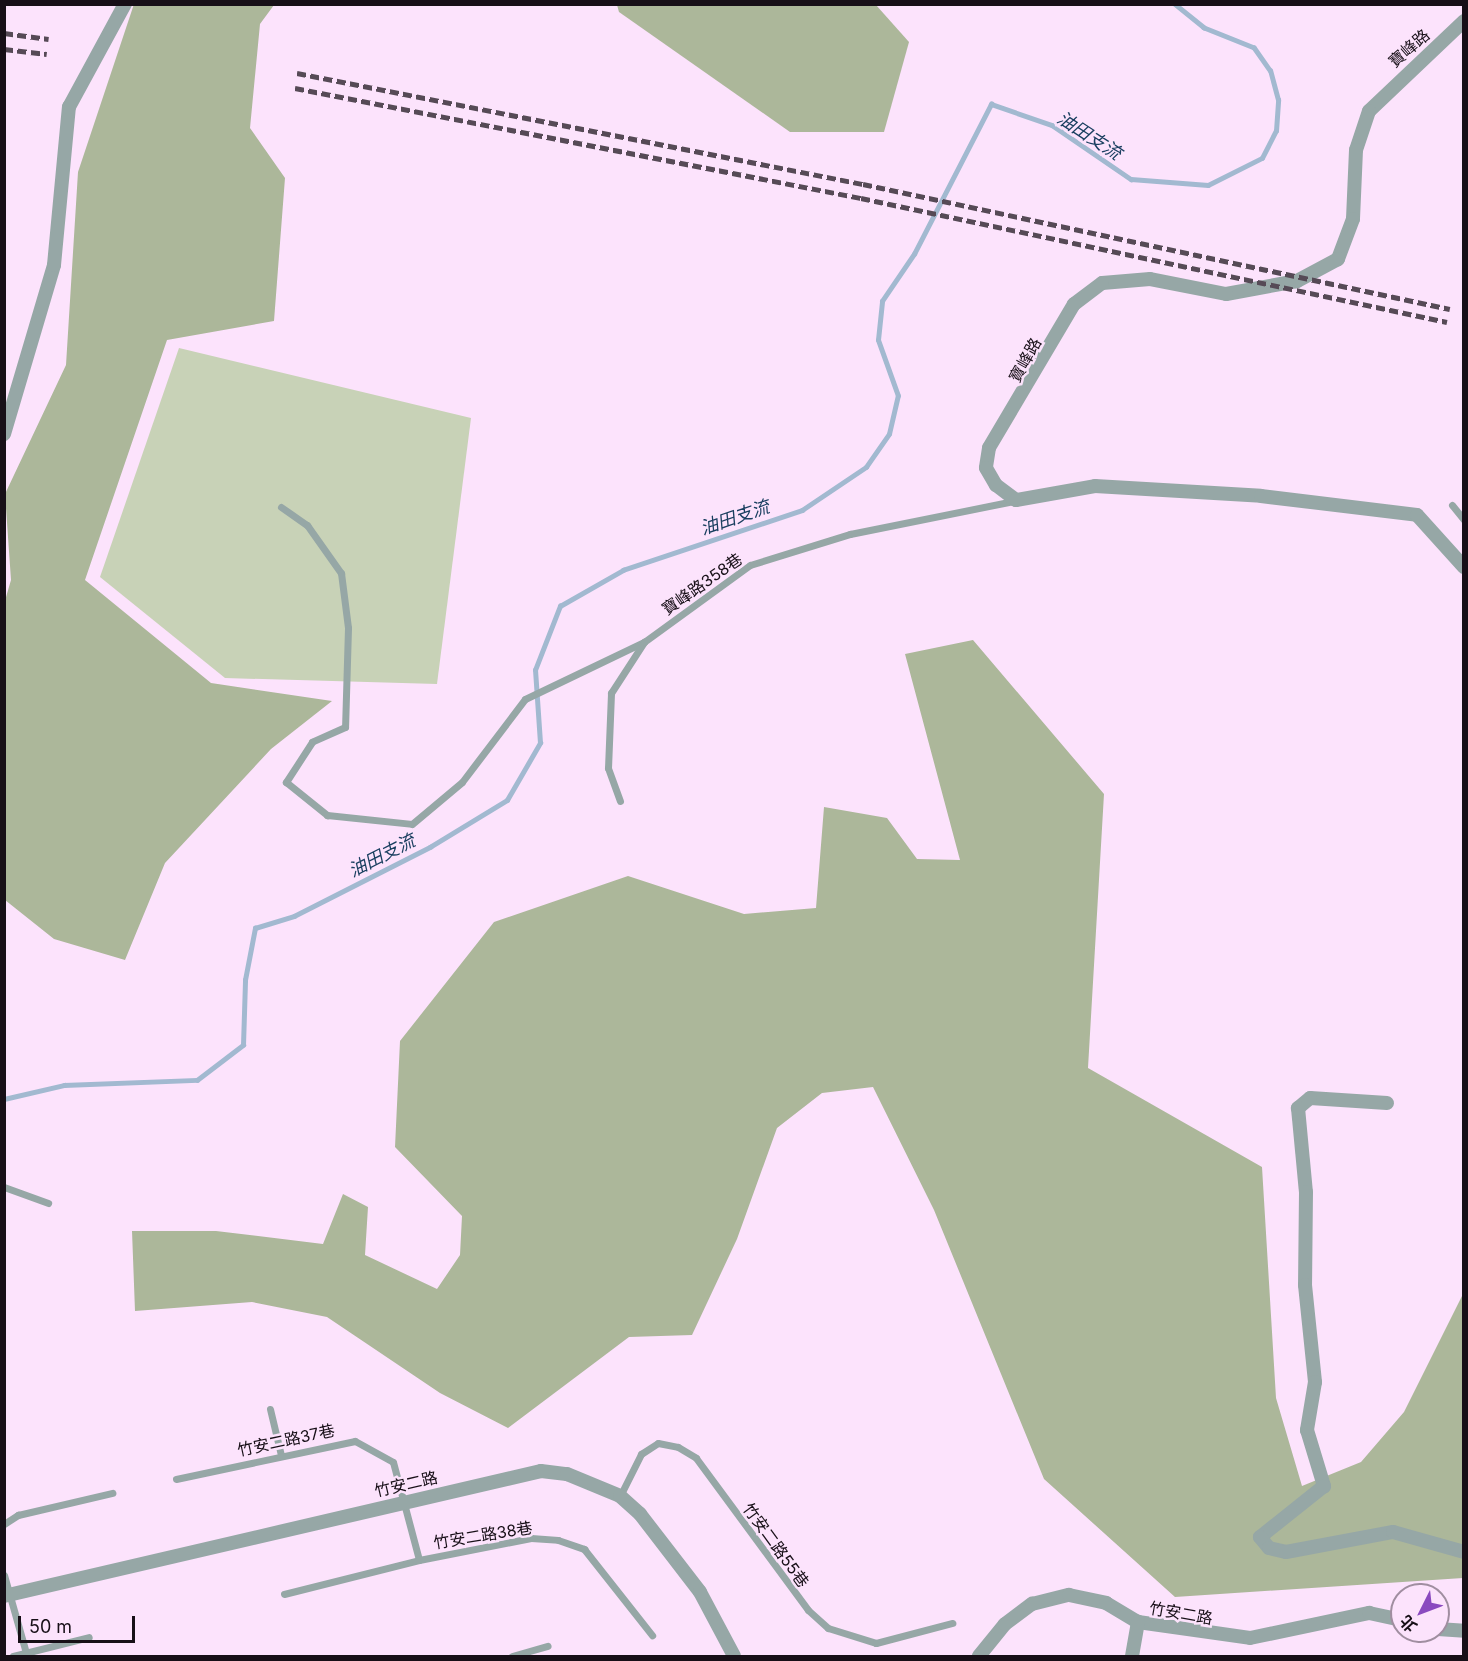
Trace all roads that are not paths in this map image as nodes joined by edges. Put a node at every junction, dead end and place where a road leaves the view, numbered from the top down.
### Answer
1 (125, 4) edge
2 (1464, 21) edge
3 (4, 434) edge
4 (1016, 500) junction
5 (1452, 505) dead end
6 (281, 507) dead end
7 (1464, 520) edge
8 (1464, 567) edge
9 (644, 642) junction
10 (620, 801) dead end
11 (1387, 1103) dead end
12 (4, 1187) edge
13 (48, 1203) dead end
14 (270, 1409) dead end
15 (281, 1455) junction
16 (176, 1479) dead end
17 (112, 1493) dead end
18 (620, 1496) junction
19 (406, 1501) junction
20 (4, 1524) edge
21 (1464, 1552) edge
22 (419, 1560) junction
23 (4, 1575) edge
24 (284, 1594) dead end
25 (7, 1595) edge
26 (1390, 1617) edge
27 (1138, 1622) junction
28 (952, 1623) dead end
29 (652, 1635) dead end
30 (89, 1638) dead end
31 (548, 1646) dead end
32 (26, 1653) junction
33 (13, 1656) edge
34 (512, 1656) edge
35 (734, 1656) edge
36 (979, 1656) edge
37 (1132, 1656) edge

1 - 3 street
2 - 4 street, 寶峰路
4 - 8 street
4 - 9 lane, 寶峰路358巷
5 - 7 lane
6 - 9 lane
9 - 10 lane, 寶峰路358巷
11 - 21 street
12 - 13 lane
14 - 15 lane
15 - 16 lane, 竹安二路37巷
15 - 19 lane, 竹安二路37巷
17 - 20 lane
18 - 19 street, 竹安二路
18 - 28 lane, 竹安二路55巷
18 - 35 street, 竹安二路
19 - 22 lane, 竹安二路38巷
19 - 25 street, 竹安二路
22 - 24 lane, 竹安二路38巷
22 - 29 lane, 竹安二路38巷
23 - 25 lane
25 - 32 lane
26 - 27 street, 竹安二路
27 - 36 street, 竹安二路
27 - 37 street
30 - 32 lane
31 - 34 lane
32 - 33 lane

